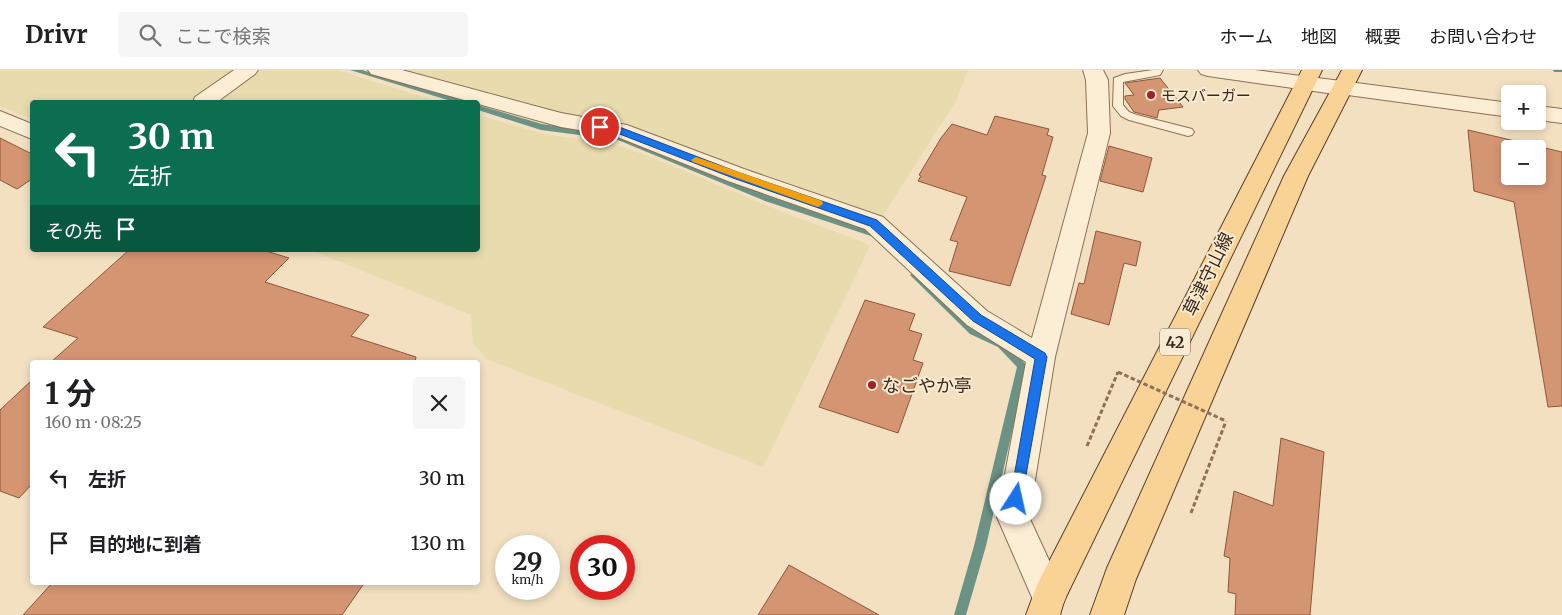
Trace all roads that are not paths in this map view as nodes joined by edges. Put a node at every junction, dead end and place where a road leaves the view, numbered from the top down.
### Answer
1 (248, 70) edge
2 (378, 70) edge
3 (1093, 70) edge
4 (1158, 70) edge
5 (1208, 70) edge
6 (1308, 76) edge
7 (1346, 79) edge
8 (206, 100) edge
9 (1501, 108) edge
10 (1546, 114) edge
11 (1562, 116) edge
12 (0, 118) edge
13 (30, 131) edge
14 (1188, 132) dead end
15 (1041, 357) junction
16 (1046, 606) edge
17 (1108, 615) edge

1 - 8 street
2 - 15 street
3 - 15 street
4 - 14 lane
5 - 6 street
6 - 7 street
6 - 16 main road, 草津守山線 / 42
7 - 9 street
7 - 17 main road, 42
10 - 11 street
12 - 13 street
15 - 16 street

